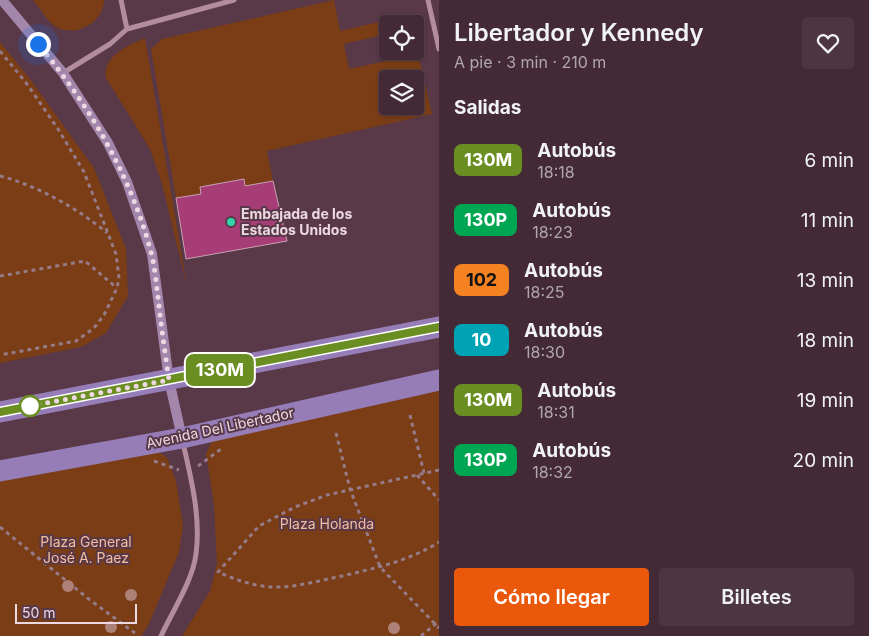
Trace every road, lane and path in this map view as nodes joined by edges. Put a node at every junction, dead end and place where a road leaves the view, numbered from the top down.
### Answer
1 (2, 0) edge
2 (121, 0) edge
3 (234, 0) edge
4 (428, 0) edge
5 (127, 29) junction
6 (439, 49) edge
7 (0, 51) edge
8 (63, 73) junction
9 (0, 176) edge
10 (108, 235) junction
11 (0, 276) edge
12 (118, 288) junction
13 (439, 326) edge
14 (0, 355) edge
15 (169, 380) junction
16 (439, 380) edge
17 (0, 412) edge
18 (410, 414) dead end
19 (336, 432) dead end
20 (182, 438) junction
21 (439, 470) edge
22 (0, 471) edge
23 (424, 473) junction
24 (416, 474) junction
25 (350, 489) junction
26 (439, 500) edge
27 (0, 526) edge
28 (439, 542) edge
29 (380, 567) junction
30 (439, 621) edge
31 (434, 625) junction
32 (439, 628) edge
33 (135, 633) dead end
34 (161, 636) edge
35 (422, 636) edge

1 - 8 main road
2 - 5 street
3 - 5 street
4 - 6 street
5 - 8 street
7 - 10 path
8 - 15 main road
9 - 10 path
10 - 12 path
11 - 12 path
12 - 14 path
13 - 15 main road
15 - 17 main road
15 - 20 main road
16 - 20 main road, Avenida Del Libertador
18 - 23 path
19 - 25 path
20 - 22 main road, Avenida Del Libertador
20 - 34 street
21 - 23 path
23 - 24 path
24 - 25 path
24 - 26 path
25 - 29 path
25 - 29 path
27 - 33 path
28 - 29 path
29 - 31 path
30 - 31 path
31 - 32 path
31 - 35 path

